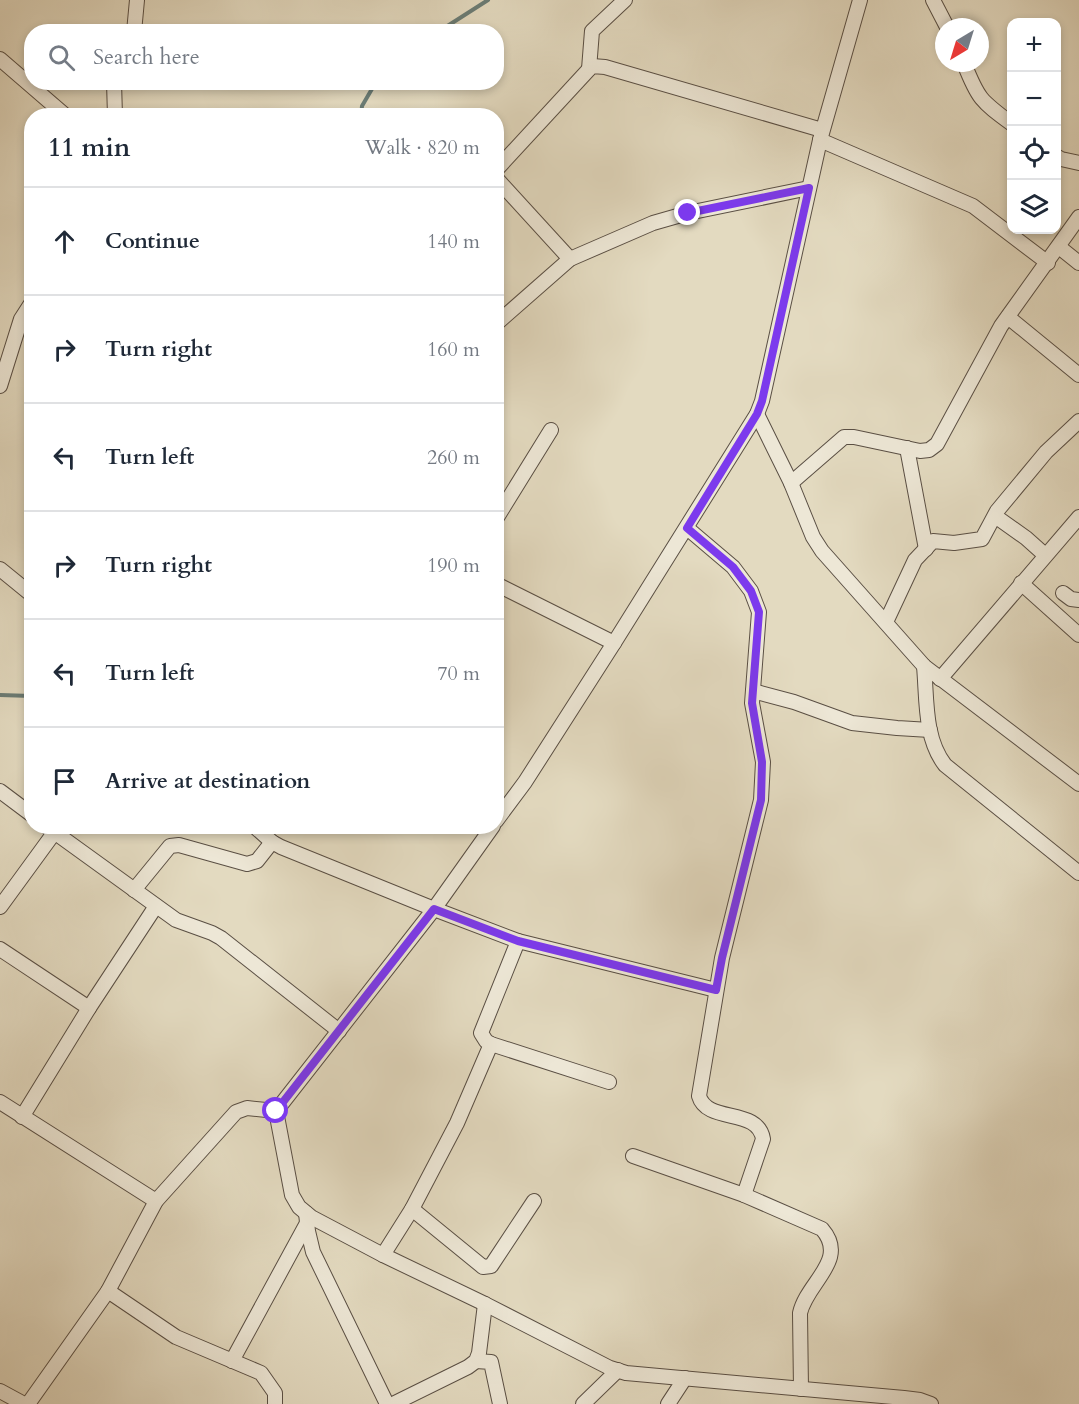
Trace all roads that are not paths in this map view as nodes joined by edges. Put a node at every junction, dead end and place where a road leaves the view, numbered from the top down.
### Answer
1 (137, 0) edge
2 (625, 0) edge
3 (860, 0) edge
4 (933, 0) edge
5 (942, 18) edge
6 (135, 24) edge
7 (0, 59) edge
8 (589, 69) junction
9 (968, 72) edge
10 (24, 80) edge
11 (36, 90) edge
12 (114, 90) edge
13 (57, 108) edge
14 (115, 108) edge
15 (1007, 120) edge
16 (821, 135) junction
17 (1061, 159) edge
18 (504, 161) edge
19 (1079, 163) edge
20 (504, 187) edge
21 (809, 188) junction
22 (1079, 217) edge
23 (1059, 247) junction
24 (570, 259) junction
25 (1048, 263) junction
26 (1079, 263) edge
27 (24, 315) edge
28 (504, 317) edge
29 (1008, 317) junction
30 (1079, 375) edge
31 (0, 386) edge
32 (757, 414) junction
33 (1079, 421) edge
34 (551, 430) dead end
35 (907, 448) junction
36 (791, 483) junction
37 (504, 506) edge
38 (995, 516) junction
39 (1079, 517) edge
40 (687, 528) junction
41 (926, 549) junction
42 (1045, 555) junction
43 (0, 569) edge
44 (1021, 583) junction
45 (24, 588) edge
46 (504, 588) edge
47 (1063, 593) dead end
48 (1079, 600) edge
49 (886, 622) junction
50 (1079, 635) edge
51 (614, 643) junction
52 (924, 666) junction
53 (940, 679) junction
54 (753, 691) junction
55 (930, 730) junction
56 (1079, 784) edge
57 (0, 790) edge
58 (24, 809) edge
59 (504, 810) edge
60 (47, 834) edge
61 (56, 834) edge
62 (263, 834) edge
63 (487, 834) edge
64 (272, 842) junction
65 (1079, 873) edge
66 (134, 890) junction
67 (156, 906) junction
68 (0, 907) edge
69 (434, 909) junction
70 (518, 941) junction
71 (0, 949) edge
72 (716, 990) junction
73 (89, 1008) junction
74 (339, 1031) junction
75 (491, 1044) junction
76 (609, 1082) dead end
77 (0, 1102) edge
78 (276, 1111) junction
79 (22, 1117) junction
80 (633, 1156) dead end
81 (744, 1195) junction
82 (156, 1201) junction
83 (534, 1201) dead end
84 (412, 1209) junction
85 (306, 1218) junction
86 (383, 1255) junction
87 (108, 1291) junction
88 (485, 1304) junction
89 (232, 1361) junction
90 (476, 1361) junction
91 (618, 1370) junction
92 (685, 1378) junction
93 (801, 1389) junction
94 (0, 1391) edge
95 (26, 1404) edge
96 (275, 1404) edge
97 (387, 1404) edge
98 (393, 1404) edge
99 (500, 1404) edge
100 (583, 1404) edge
101 (668, 1404) edge
102 (932, 1404) edge

1 - 6 street
2 - 8 street
3 - 16 street
4 - 5 street
7 - 10 street
8 - 16 street
8 - 18 street
9 - 15 street
11 - 13 street
12 - 14 street
16 - 21 street
16 - 25 street
17 - 19 street
20 - 24 street
21 - 24 street
21 - 32 street
22 - 23 street
23 - 25 street
23 - 26 street
24 - 28 street
25 - 29 street
27 - 31 street
29 - 30 street
29 - 35 street
32 - 36 street
32 - 40 street
33 - 38 street
34 - 37 street
35 - 36 street
35 - 41 street
36 - 49 street
38 - 41 street
38 - 42 street
39 - 42 street
40 - 51 street
40 - 54 street
41 - 49 street
42 - 44 street
43 - 45 street
44 - 50 street
44 - 53 street
46 - 51 street
47 - 48 street
49 - 52 street
51 - 59 street
52 - 53 street
52 - 55 street
53 - 56 street
54 - 55 street
54 - 72 street
55 - 65 street
57 - 58 street
60 - 68 street
61 - 66 street
62 - 64 street
63 - 69 street
64 - 66 street
64 - 69 street
66 - 67 street
67 - 73 street
67 - 74 street
69 - 70 street
69 - 74 street
70 - 72 street
70 - 75 street
71 - 73 street
72 - 81 street
73 - 79 street
74 - 78 street
75 - 76 street
75 - 84 street
77 - 79 street
78 - 82 street
78 - 85 street
79 - 82 street
80 - 81 street
81 - 93 street
82 - 87 street
83 - 84 street
84 - 86 street
85 - 86 street
85 - 89 street
85 - 97 street
86 - 88 street
87 - 89 street
87 - 95 street
88 - 90 street
88 - 91 street
89 - 96 street
90 - 98 street
90 - 99 street
91 - 92 street
91 - 100 street
92 - 93 street
92 - 101 street
93 - 102 street
94 - 95 street

